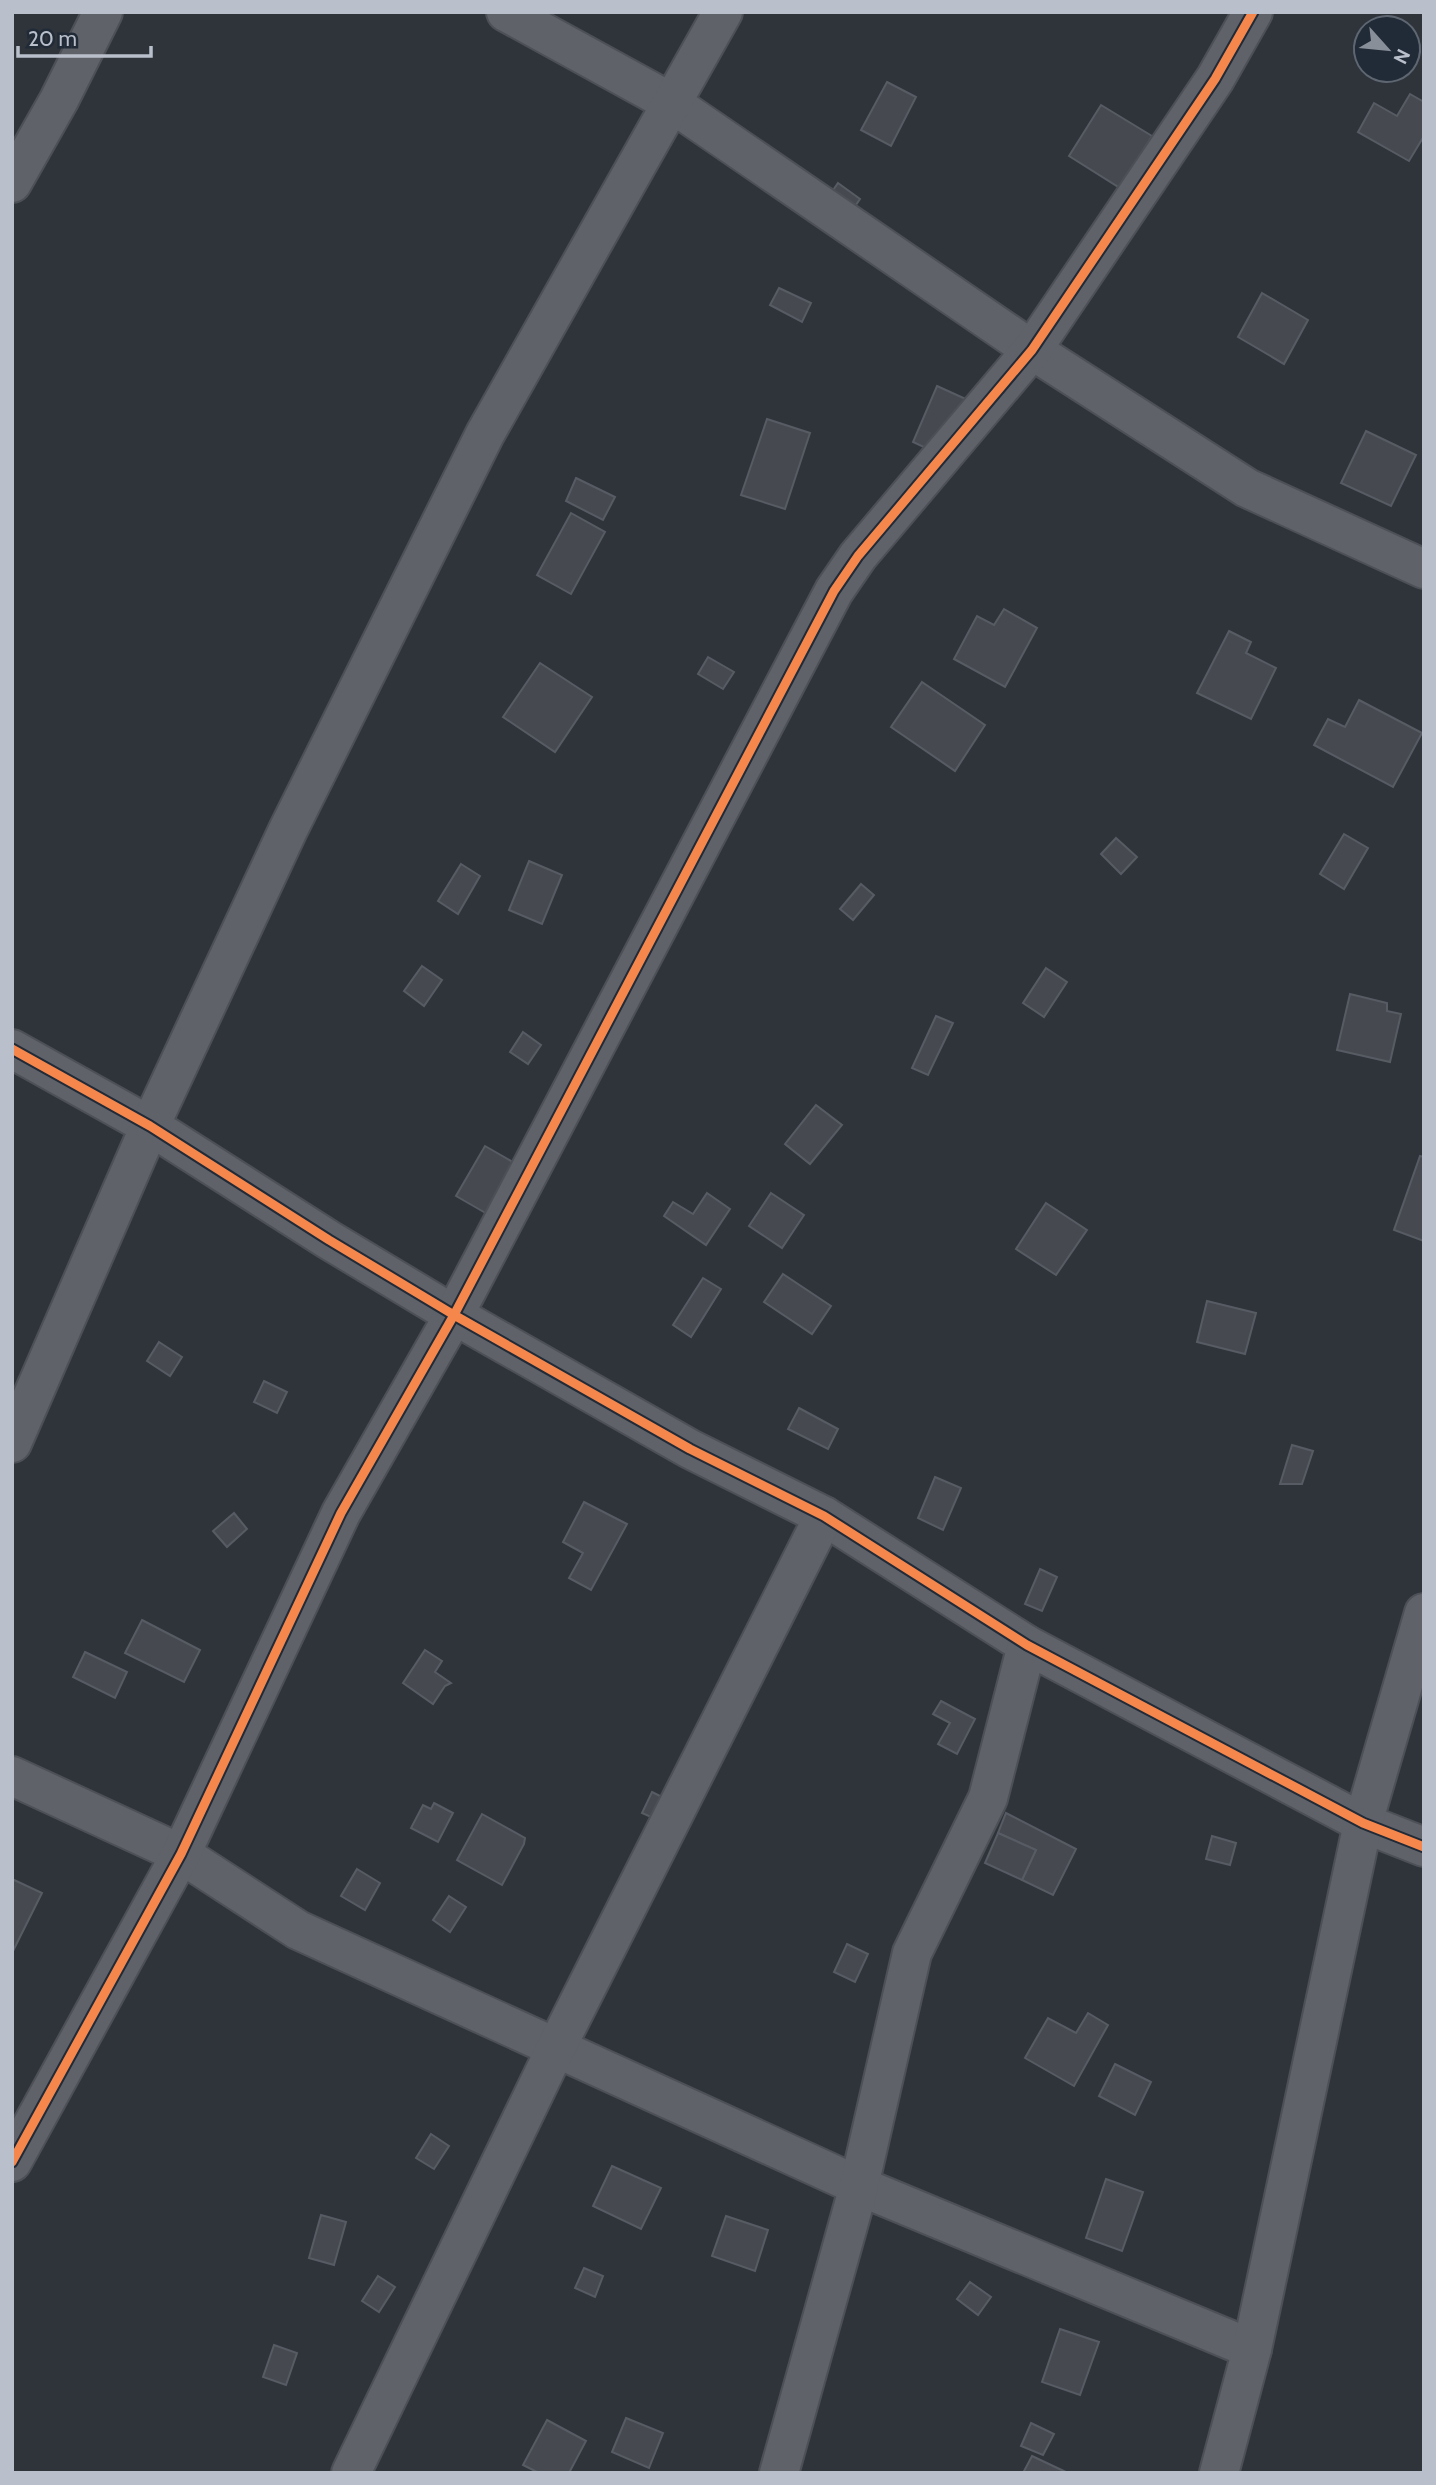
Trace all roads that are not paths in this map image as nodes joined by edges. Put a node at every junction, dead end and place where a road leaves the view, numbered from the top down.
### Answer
1 (103, 12) edge
2 (506, 12) edge
3 (723, 12) edge
4 (1253, 12) edge
5 (670, 102) junction
6 (12, 183) edge
7 (1032, 351) junction
8 (1424, 569) edge
9 (12, 1049) edge
10 (150, 1126) junction
11 (454, 1315) junction
12 (12, 1443) edge
13 (824, 1516) junction
14 (1424, 1613) edge
15 (1027, 1645) junction
16 (12, 1776) edge
17 (1363, 1824) junction
18 (1424, 1847) edge
19 (181, 1854) junction
20 (556, 2048) junction
21 (12, 2162) edge
22 (859, 2186) junction
23 (1252, 2349) junction
24 (351, 2473) edge
25 (779, 2473) edge
26 (1219, 2473) edge

1 - 6 street
2 - 5 street
3 - 5 street
4 - 7 street
5 - 7 street
5 - 10 street
7 - 8 street
7 - 11 street
9 - 10 street
10 - 11 street
10 - 12 street
11 - 13 street
11 - 19 street
13 - 15 street
13 - 20 street
14 - 17 street
15 - 17 street
15 - 22 street
16 - 19 street
17 - 18 street
17 - 23 street
19 - 20 street
19 - 21 street
20 - 22 street
20 - 24 street
22 - 23 street
22 - 25 street
23 - 26 street

